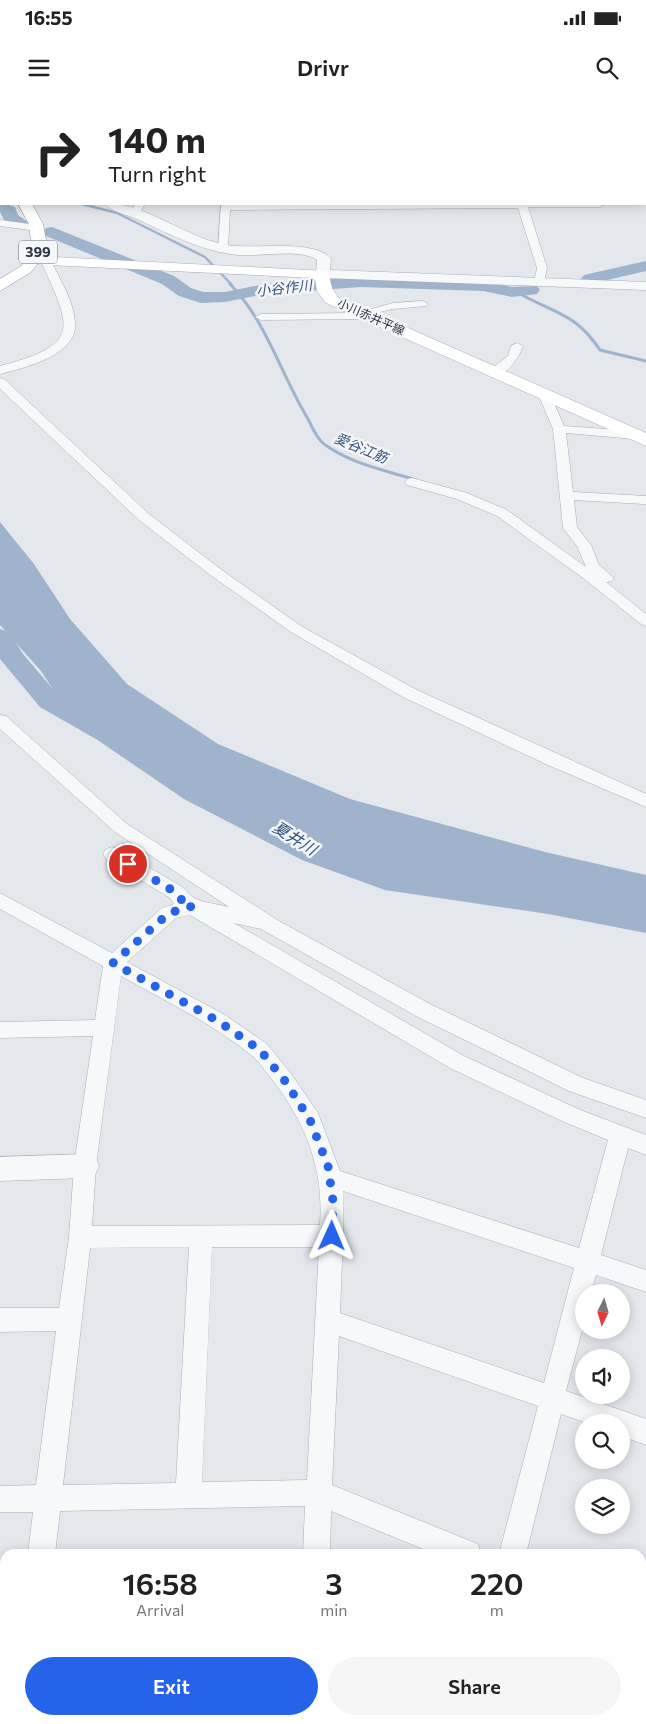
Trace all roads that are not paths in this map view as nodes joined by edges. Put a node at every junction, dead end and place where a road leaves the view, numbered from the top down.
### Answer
1 (26, 205) edge
2 (118, 205) edge
3 (374, 205) edge
4 (522, 205) edge
5 (226, 206) edge
6 (138, 208) edge
7 (0, 223) edge
8 (17, 226) junction
9 (37, 228) junction
10 (0, 230) edge
11 (223, 249) junction
12 (40, 261) junction
13 (323, 282) junction
14 (539, 282) junction
15 (0, 286) edge
16 (646, 286) edge
17 (423, 304) dead end
18 (365, 315) junction
19 (261, 317) dead end
20 (517, 346) dead end
21 (0, 370) edge
22 (495, 372) junction
23 (0, 382) edge
24 (544, 394) junction
25 (559, 430) junction
26 (642, 437) edge
27 (412, 482) dead end
28 (567, 496) junction
29 (644, 500) dead end
30 (646, 608) edge
31 (646, 621) edge
32 (0, 720) edge
33 (646, 801) edge
34 (112, 854) dead end
35 (0, 900) edge
36 (193, 906) junction
37 (266, 922) junction
38 (113, 963) junction
39 (102, 1028) junction
40 (0, 1030) edge
41 (646, 1109) edge
42 (620, 1136) junction
43 (646, 1145) edge
44 (85, 1166) junction
45 (0, 1168) edge
46 (329, 1177) junction
47 (201, 1236) junction
48 (332, 1236) junction
49 (80, 1237) junction
50 (588, 1262) junction
51 (646, 1281) edge
52 (69, 1319) junction
53 (0, 1320) edge
54 (328, 1320) junction
55 (552, 1399) junction
56 (594, 1414) edge
57 (630, 1426) edge
58 (646, 1432) edge
59 (319, 1493) junction
60 (188, 1494) junction
61 (47, 1497) junction
62 (0, 1498) edge
63 (42, 1549) edge
64 (316, 1549) edge
65 (456, 1549) edge
66 (513, 1549) edge

1 - 9 main road, 399
2 - 6 street
3 - 5 street
4 - 14 street
5 - 11 street
6 - 11 street
7 - 8 street
8 - 9 street
8 - 10 street
9 - 12 main road, 399
11 - 13 street
12 - 13 main road
12 - 15 main road, 399
12 - 21 street
13 - 14 street
13 - 18 main road, 小川赤井平線
14 - 16 street
17 - 18 street
18 - 19 street
18 - 22 main road, 小川赤井平線
20 - 22 street
22 - 24 main road, 小川赤井平線
23 - 33 street
24 - 25 street
24 - 26 main road, 小川赤井平線
25 - 26 street
25 - 28 street
27 - 31 street
28 - 29 street
28 - 30 street
32 - 37 street
34 - 36 street
35 - 38 street
36 - 37 street
36 - 38 street
36 - 42 street
37 - 41 street
38 - 39 street
38 - 46 street
39 - 40 street
39 - 44 street
42 - 43 street
42 - 50 street
44 - 45 street
44 - 49 street
46 - 48 street
46 - 50 street
47 - 48 street
47 - 49 street
47 - 60 street
48 - 54 street
49 - 52 street
50 - 51 street
50 - 55 street
52 - 53 street
52 - 61 street
54 - 55 street
54 - 59 street
55 - 56 street
55 - 66 street
57 - 58 street
59 - 60 street
59 - 64 street
59 - 65 street
60 - 61 street
61 - 62 street
61 - 63 street

